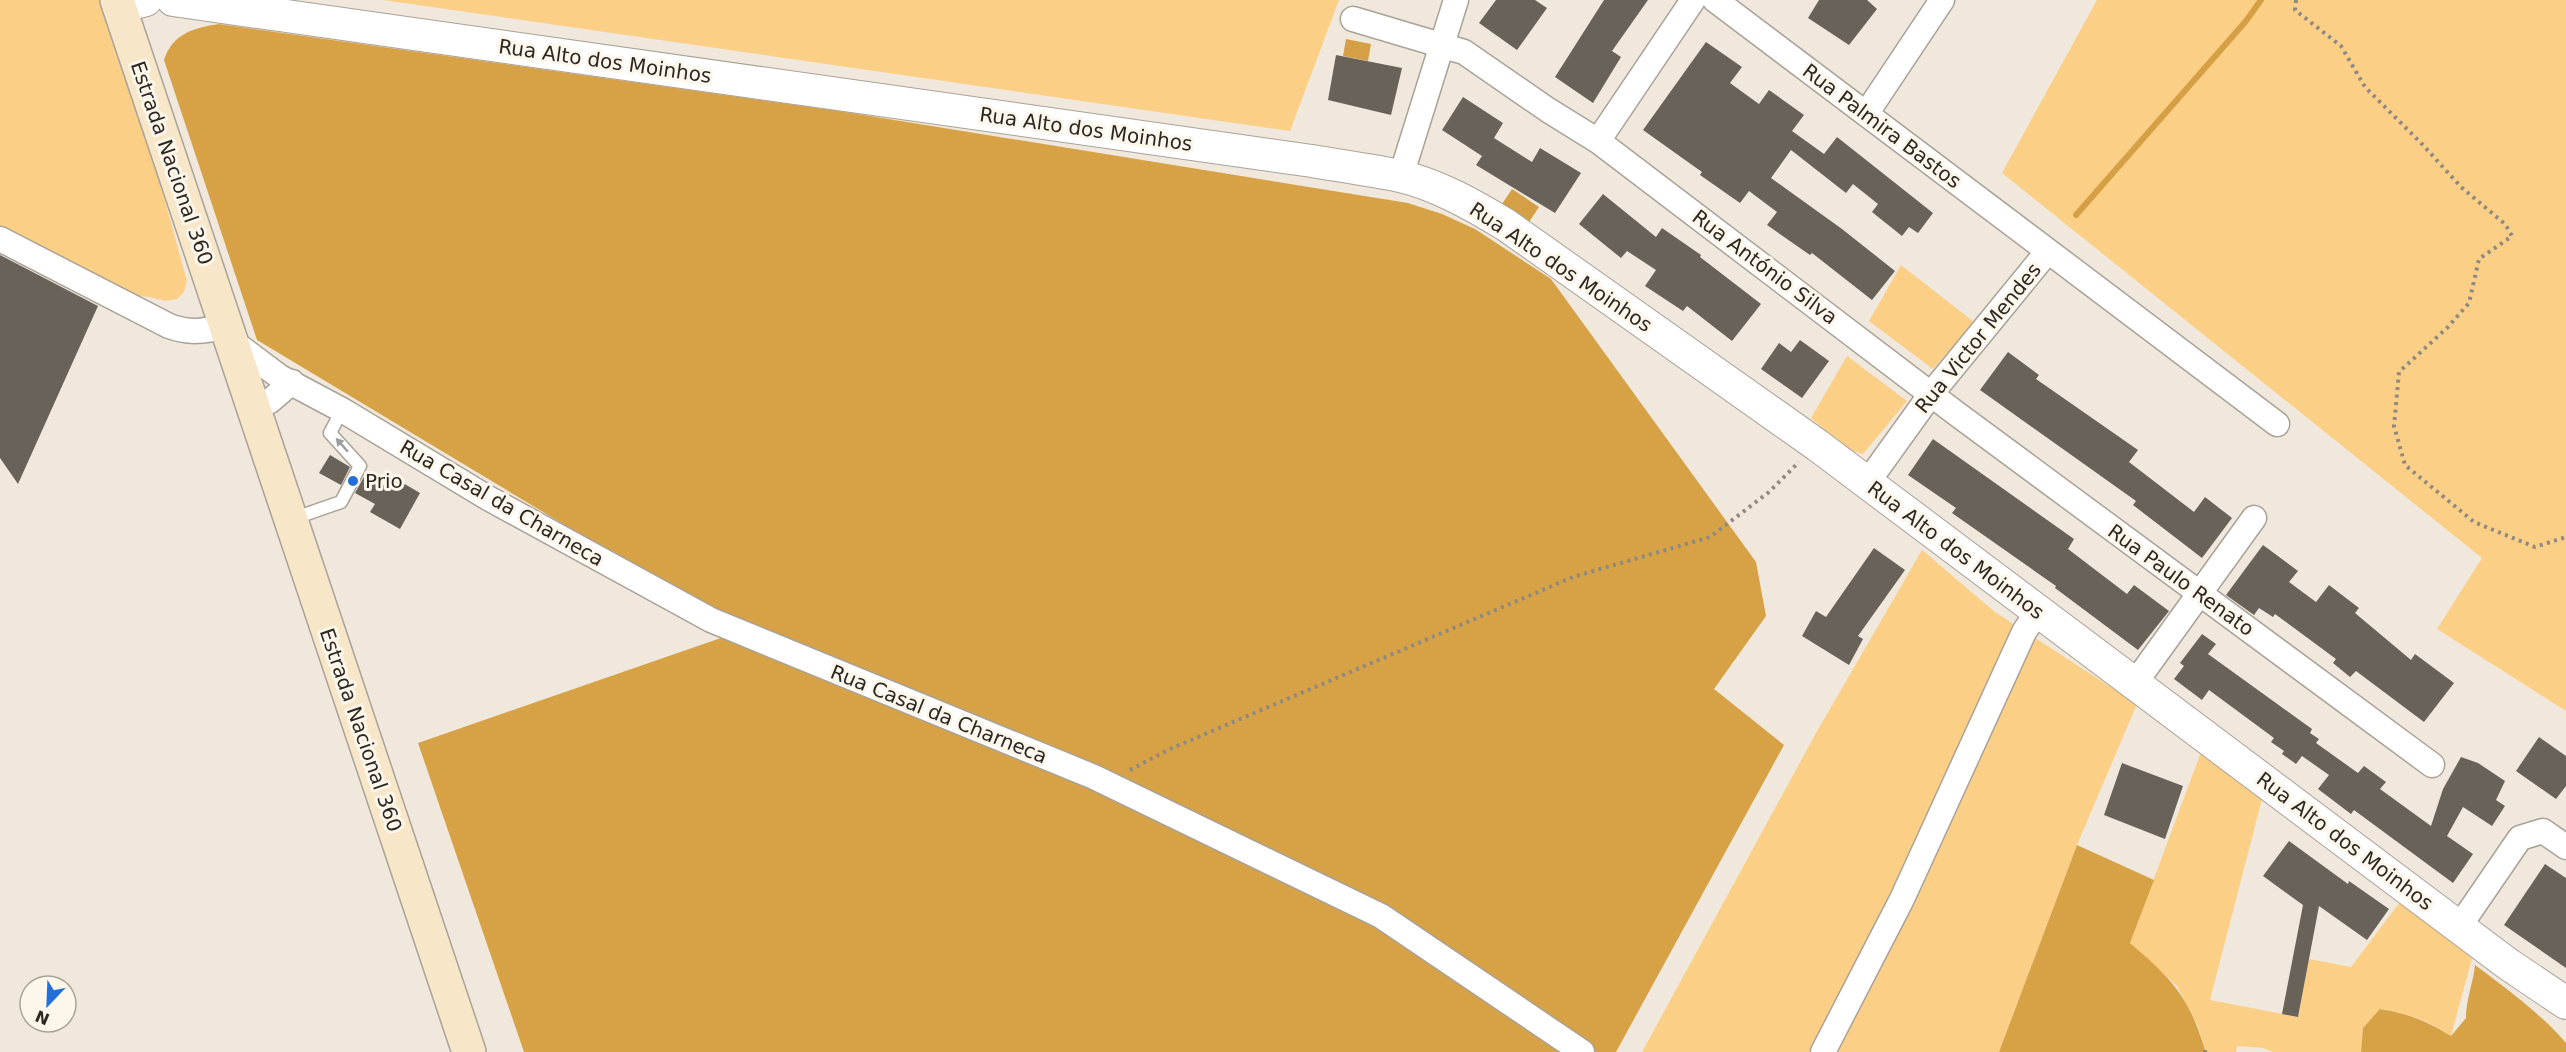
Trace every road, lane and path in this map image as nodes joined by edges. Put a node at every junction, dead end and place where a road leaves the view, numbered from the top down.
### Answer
1 (173, 0) edge
2 (1456, 0) edge
3 (1693, 0) edge
4 (1715, 0) edge
5 (1942, 0) edge
6 (2296, 0) edge
7 (127, 2) edge
8 (1353, 19) dead end
9 (1442, 44) junction
10 (1866, 114) junction
11 (1598, 141) junction
12 (1401, 176) junction
13 (0, 239) edge
14 (2048, 252) junction
15 (229, 334) junction
16 (286, 380) junction
17 (249, 394) junction
18 (1931, 394) junction
19 (342, 410) junction
20 (2277, 424) dead end
21 (1817, 445) junction
22 (1867, 483) junction
23 (2254, 518) dead end
24 (290, 520) junction
25 (2566, 537) edge
26 (2200, 594) junction
27 (2038, 611) junction
28 (2135, 683) junction
29 (2432, 765) dead end
30 (1106, 783) junction
31 (2566, 847) edge
32 (2459, 927) junction
33 (2566, 1003) edge
34 (469, 1052) edge
35 (1581, 1052) edge
36 (1823, 1052) edge

1 - 12 street, Rua Alto dos Moinhos
2 - 9 street
3 - 11 street
4 - 10 street, Rua Palmira Bastos
5 - 10 street
6 - 25 path
7 - 15 main road, Estrada Nacional 360
8 - 9 street, Rua António Silva
9 - 11 street, Rua António Silva
9 - 12 street
10 - 14 street, Rua Palmira Bastos
11 - 18 street, Rua António Silva
12 - 21 street, Rua Alto dos Moinhos
13 - 15 street
14 - 18 street, Rua Victor Mendes
14 - 20 street, Rua Victor Mendes
15 - 16 street, Rua Casal da Charneca
15 - 17 main road, Estrada Nacional 360
16 - 17 street
16 - 19 street, Rua Casal da Charneca
17 - 24 main road, Estrada Nacional 360
18 - 22 street, Rua Victor Mendes
18 - 26 street, Rua Paulo Renato
24 -> 19 lane
19 - 30 street, Rua Casal da Charneca
21 - 22 street, Rua Alto dos Moinhos
21 - 30 path
22 - 27 street, Rua Alto dos Moinhos
23 - 26 street
24 - 34 main road, Estrada Nacional 360
26 - 28 street
26 - 29 street, Rua Paulo Renato
27 - 28 street, Rua Alto dos Moinhos
27 - 36 street
28 - 32 street, Rua Alto dos Moinhos
30 - 35 street, Rua Casal da Charneca
31 - 32 street
32 - 33 street, Rua Alto dos Moinhos

